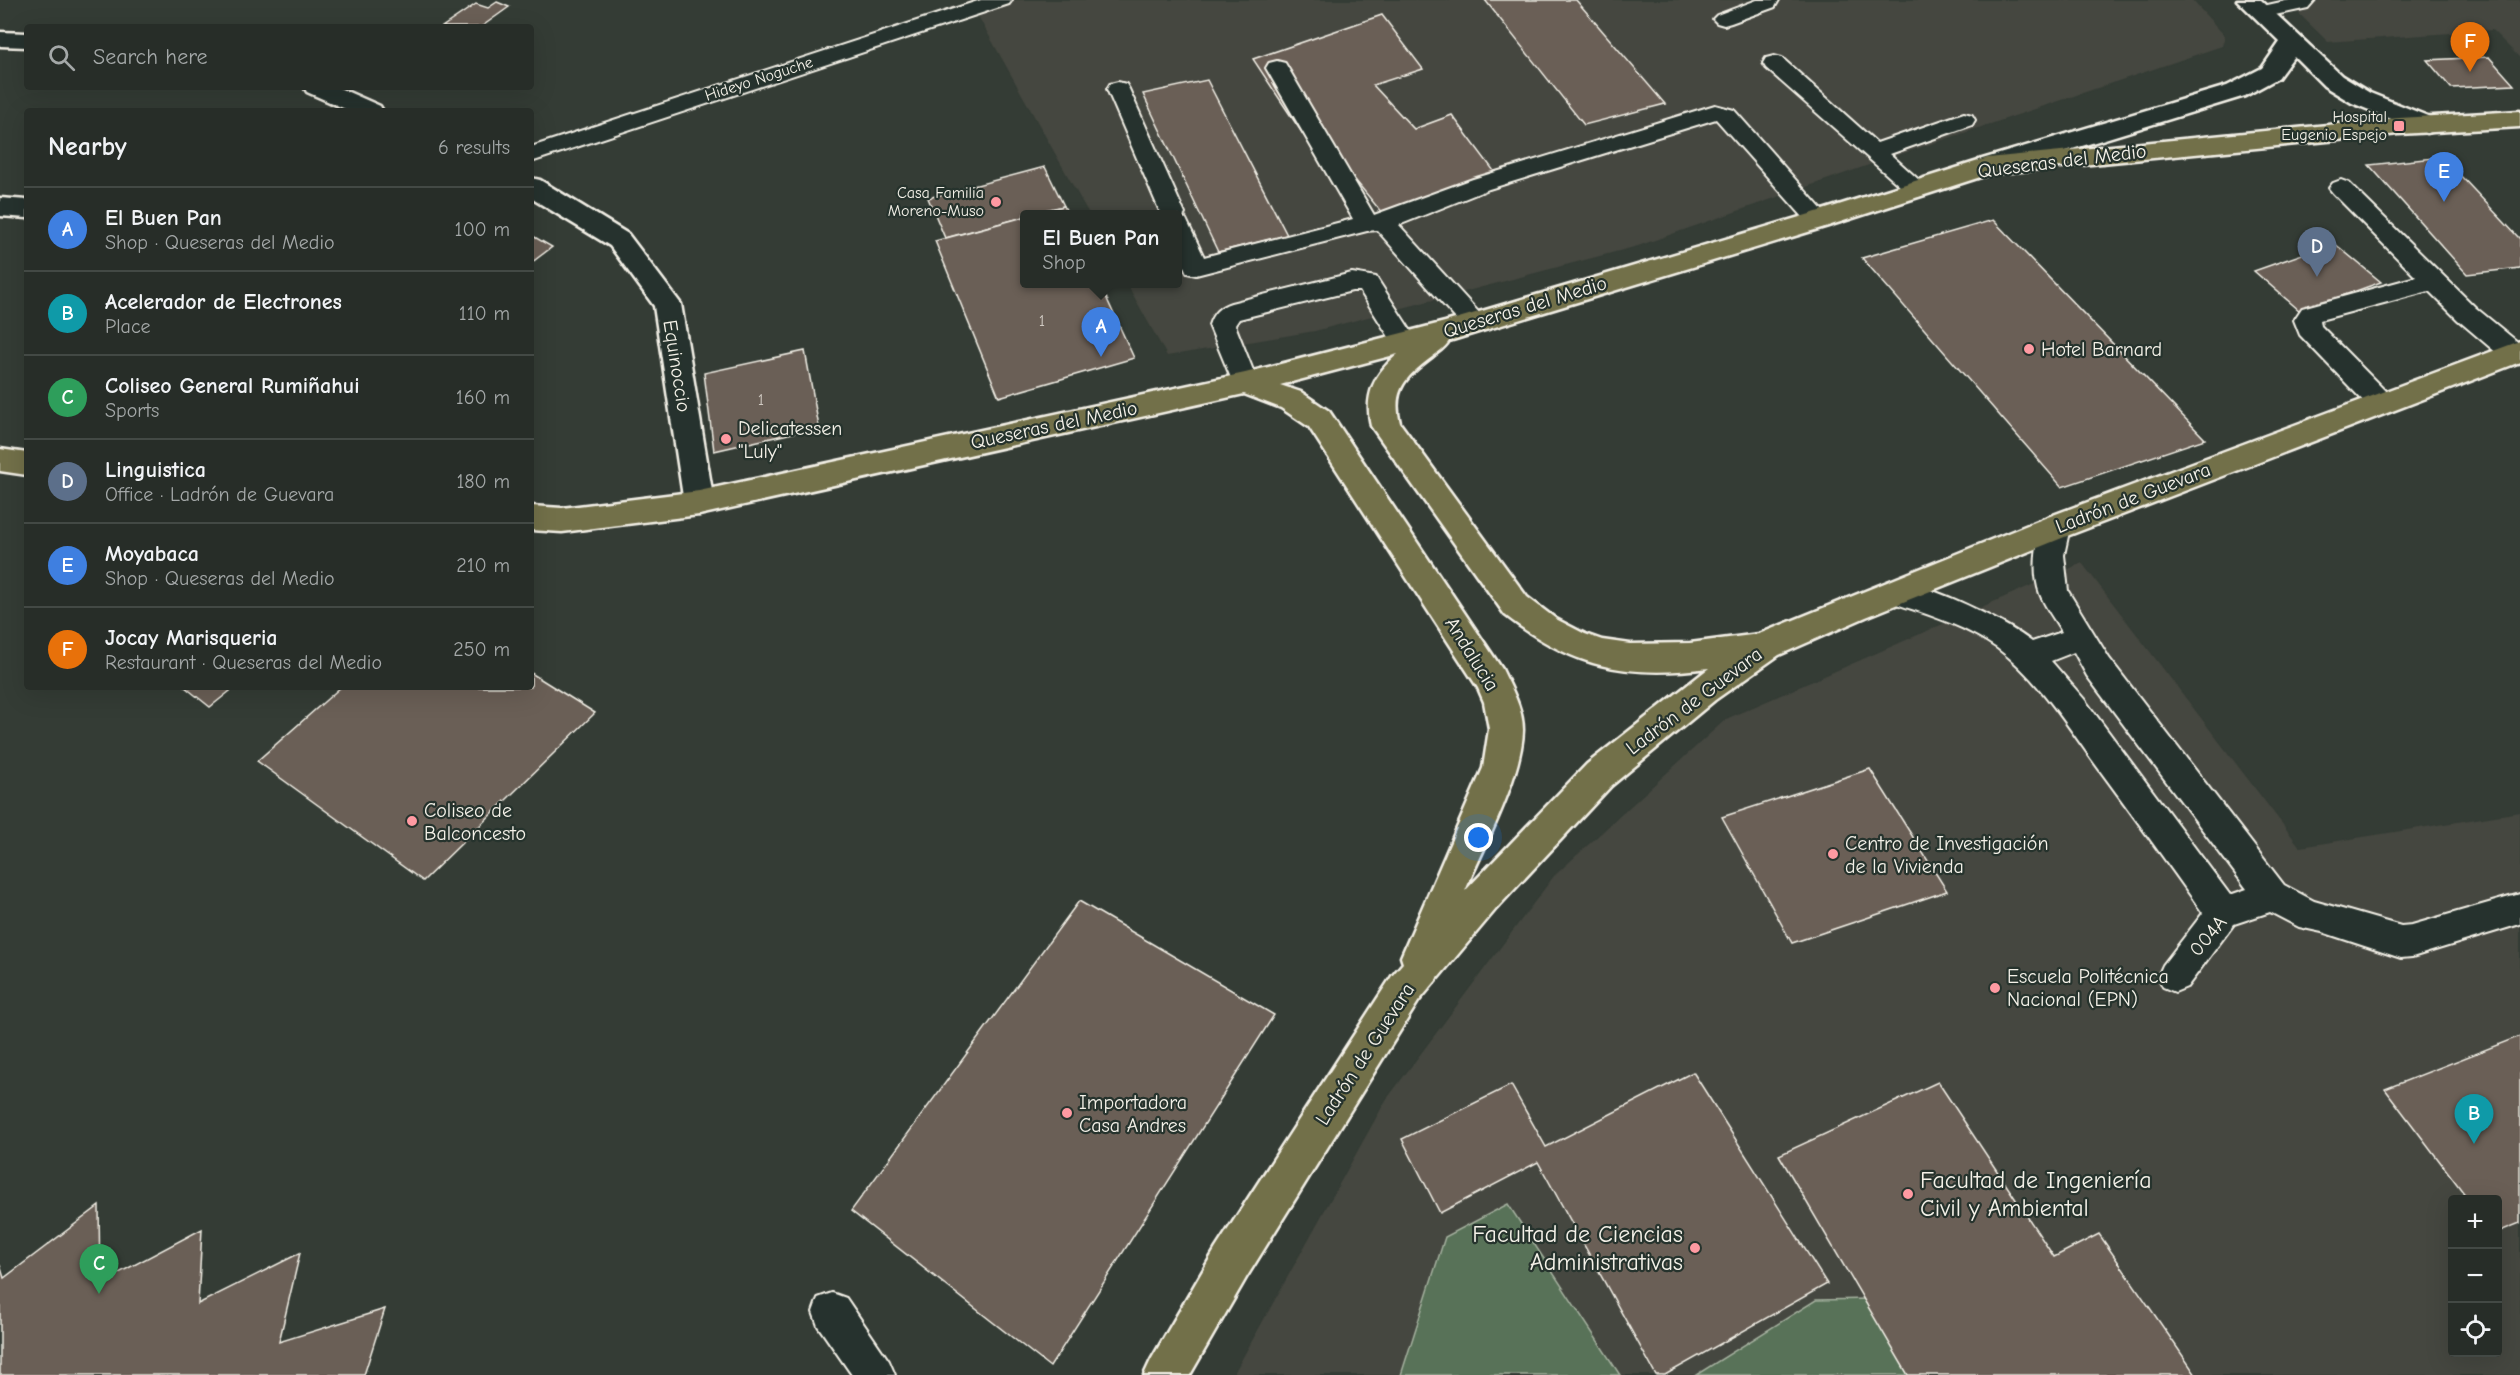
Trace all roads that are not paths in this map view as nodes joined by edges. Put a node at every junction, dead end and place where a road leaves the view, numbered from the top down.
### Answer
1 (1769, 0) edge
2 (2305, 0) edge
3 (994, 2) edge
4 (2254, 6) edge
5 (1724, 19) dead end
6 (0, 39) edge
7 (24, 40) edge
8 (2294, 41) junction
9 (1774, 63) dead end
10 (1277, 68) dead end
11 (1118, 89) dead end
12 (323, 90) edge
13 (364, 108) edge
14 (2520, 119) edge
15 (1964, 120) dead end
16 (2426, 125) junction
17 (1873, 152) junction
18 (534, 153) edge
19 (1988, 166) junction
20 (534, 188) edge
21 (2341, 188) dead end
22 (1917, 189) junction
23 (0, 207) edge
24 (24, 209) edge
25 (1171, 210) edge
26 (1819, 220) junction
27 (1375, 223) junction
28 (1182, 234) edge
29 (2433, 281) junction
30 (1459, 327) junction
31 (1405, 342) junction
32 (2517, 352) edge
33 (1245, 383) junction
34 (2381, 403) junction
35 (0, 460) edge
36 (24, 464) edge
37 (24, 465) edge
38 (0, 466) edge
39 (699, 503) junction
40 (534, 518) edge
41 (2056, 527) junction
42 (1894, 592) junction
43 (2081, 637) junction
44 (1768, 645) junction
45 (2027, 657) junction
46 (2247, 905) junction
47 (2520, 909) edge
48 (2175, 976) dead end
49 (1406, 989) junction
50 (832, 1312) dead end
51 (875, 1375) edge
52 (1166, 1375) edge

1 - 5 lane
2 - 4 lane
3 - 18 lane, Hideyo Noguche
4 - 8 street
6 - 7 street
8 - 16 street
8 - 19 street
9 - 17 lane
10 - 27 lane
11 - 25 lane
12 - 13 street
14 - 16 main road, Queseras del Medio
15 - 17 lane
16 - 19 main road, Queseras del Medio
17 - 22 lane
19 - 22 main road, Queseras del Medio
20 - 39 street, Equinoccio
21 - 29 lane
22 - 26 main road, Queseras del Medio
23 - 24 street
26 - 27 lane
26 - 30 main road, Queseras del Medio
27 - 28 lane
27 - 30 lane
29 - 32 lane
29 - 34 lane
30 - 31 main road, Queseras del Medio
30 - 44 main road
31 - 33 main road, Queseras del Medio
31 - 33 lane
32 - 34 main road, Ladrón de Guevara
33 - 39 main road, Queseras del Medio
33 - 49 main road, Andalucia
34 - 41 main road, Ladrón de Guevara
35 - 36 main road
37 - 38 main road
39 - 40 main road, Queseras del Medio
41 - 42 main road, Ladrón de Guevara
41 - 43 lane
42 - 44 main road, Ladrón de Guevara
42 - 45 lane
43 - 45 lane
43 - 46 lane
44 - 49 main road, Ladrón de Guevara
45 - 46 lane
46 - 47 lane
46 - 48 lane, 004A
49 - 52 main road, Ladrón de Guevara
50 - 51 lane

